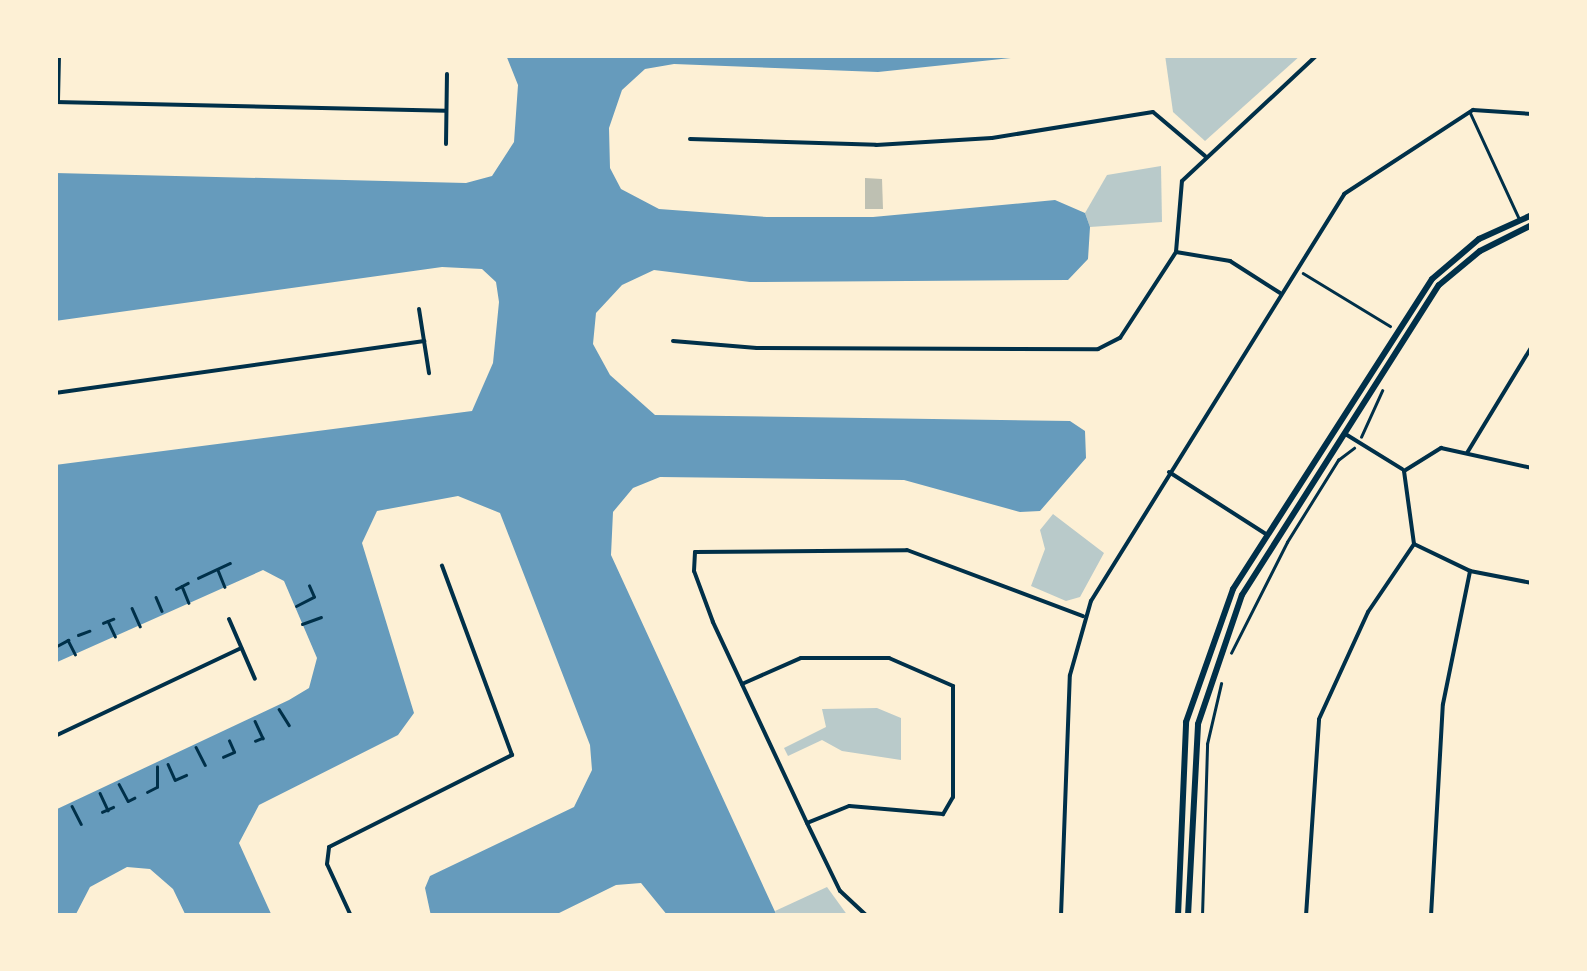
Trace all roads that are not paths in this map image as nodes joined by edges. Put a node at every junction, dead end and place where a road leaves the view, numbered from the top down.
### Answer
1 (59, 55) edge
2 (1317, 55) edge
3 (447, 74) dead end
4 (56, 102) edge
5 (446, 110) junction
6 (1470, 112) junction
7 (1532, 114) edge
8 (690, 139) dead end
9 (446, 144) dead end
10 (1205, 156) junction
11 (1532, 215) edge
12 (1520, 219) junction
13 (1532, 225) edge
14 (1176, 252) junction
15 (1432, 279) junction
16 (1439, 286) junction
17 (1280, 293) junction
18 (419, 309) dead end
19 (424, 340) junction
20 (673, 341) dead end
21 (1532, 346) edge
22 (429, 373) dead end
23 (55, 393) edge
24 (1334, 427) junction
25 (1344, 433) junction
26 (1467, 453) junction
27 (1532, 468) edge
28 (1404, 471) junction
29 (1168, 472) junction
30 (1266, 534) junction
31 (1276, 540) junction
32 (1414, 544) junction
33 (442, 566) dead end
34 (1470, 570) junction
35 (1532, 583) edge
36 (1084, 617) junction
37 (229, 619) dead end
38 (241, 648) junction
39 (255, 679) dead end
40 (742, 684) junction
41 (55, 736) edge
42 (808, 823) junction
43 (351, 916) edge
44 (868, 916) edge
45 (1061, 916) edge
46 (1178, 916) edge
47 (1188, 916) edge
48 (1306, 916) edge
49 (1431, 916) edge

1 - 4 street
2 - 10 street
3 - 5 street
4 - 5 street
5 - 9 street
6 - 7 street
6 - 12 lane
6 - 17 street
8 - 10 street
10 - 14 street
11 - 12 main road
12 - 15 main road
13 - 16 main road
14 - 17 street
14 - 20 street
15 - 16 main road
15 - 24 main road
16 - 25 main road
17 - 29 street
18 - 19 street
19 - 22 street
19 - 23 street
21 - 26 street
24 - 25 street
24 - 30 main road
25 - 28 street
25 - 31 main road
26 - 27 street
26 - 28 street
28 - 32 street
29 - 30 street
29 - 36 street
30 - 31 street
30 - 46 main road
31 - 47 main road
32 - 34 street
32 - 48 street
33 - 43 street
34 - 35 street
34 - 49 street
36 - 40 street
36 - 45 street
37 - 38 street
38 - 39 street
38 - 41 street
40 - 42 street
40 - 42 street
42 - 44 street

